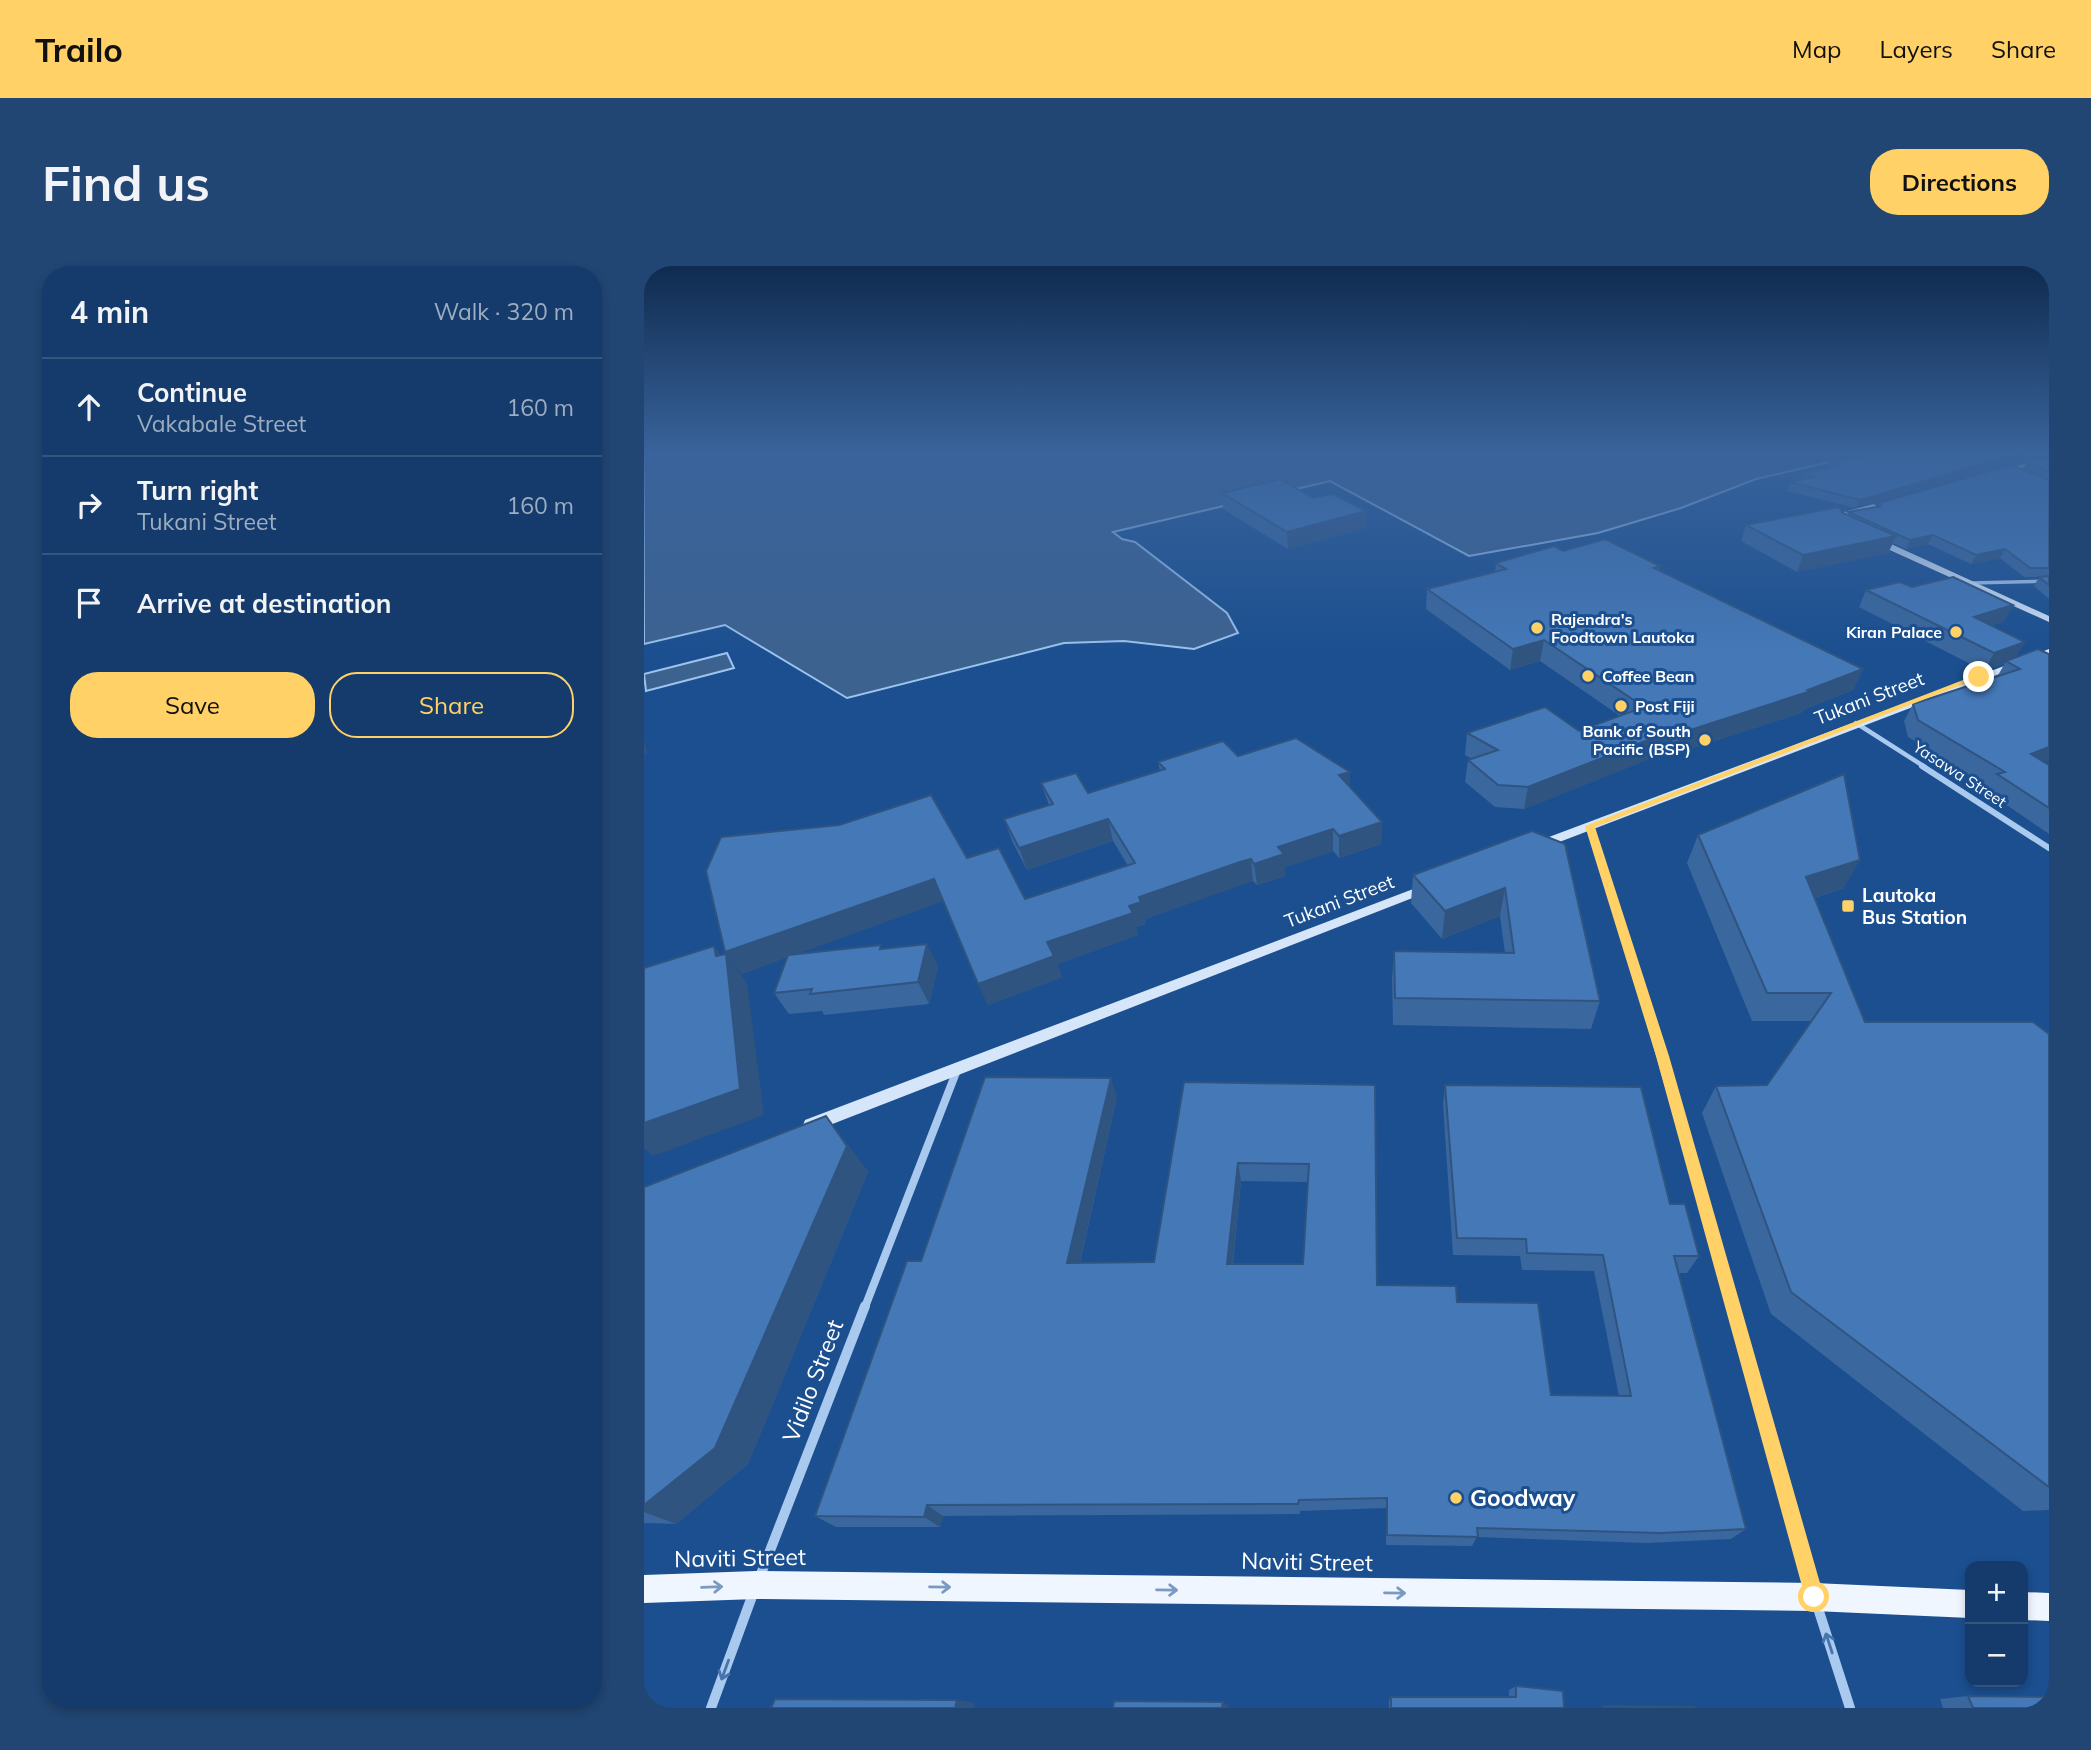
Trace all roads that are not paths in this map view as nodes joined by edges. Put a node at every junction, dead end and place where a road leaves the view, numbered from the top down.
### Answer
1 (1837, 519) edge
2 (1853, 530) edge
3 (1865, 535) edge
4 (2049, 581) edge
5 (1970, 583) junction
6 (2049, 620) edge
7 (2049, 652) edge
8 (1856, 723) junction
9 (1590, 826) junction
10 (2049, 848) edge
11 (1520, 852) edge
12 (1443, 881) edge
13 (957, 1070) junction
14 (800, 1129) edge
15 (757, 1585) junction
16 (644, 1590) edge
17 (1814, 1597) junction
18 (1965, 1604) edge
19 (2028, 1606) edge
20 (2049, 1607) edge
21 (711, 1708) edge
22 (1850, 1708) edge

1 - 2 street
3 - 5 street
4 - 5 street
5 - 6 street
7 - 8 street, Tukani Street
8 - 9 street, Tukani Street
8 - 10 street, Yasawa Street
9 - 11 street, Tukani Street
9 - 17 street
12 - 13 street, Tukani Street
13 - 14 street, Tukani Street
13 - 15 street, Vidilo Street
16 -> 15 main road, Naviti Street
15 -> 17 main road, Naviti Street
15 -> 21 street, Vidilo Street
17 - 18 main road, Naviti Street
22 -> 17 street
19 - 20 main road

